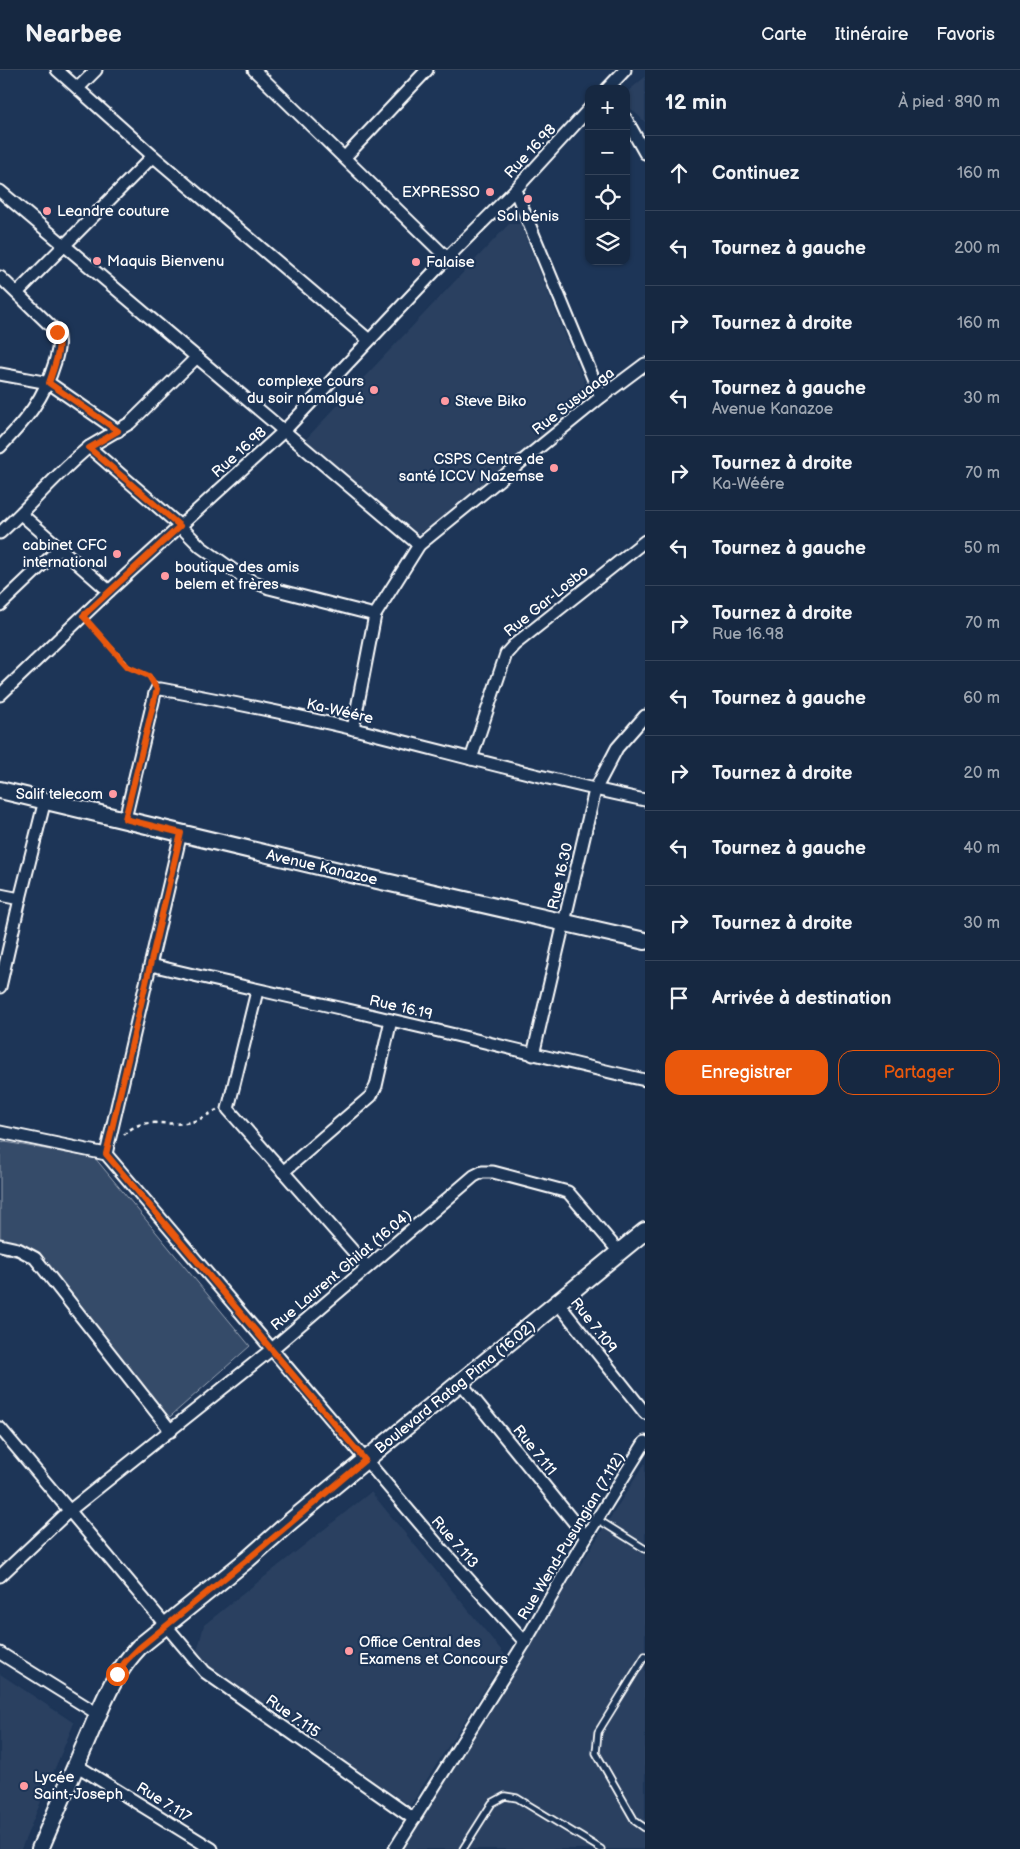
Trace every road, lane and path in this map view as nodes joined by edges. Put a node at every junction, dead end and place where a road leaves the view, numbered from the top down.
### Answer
1 (57, 70) edge
2 (96, 70) edge
3 (254, 70) edge
4 (272, 70) edge
5 (427, 70) edge
6 (625, 70) edge
7 (263, 79) junction
8 (611, 85) edge
9 (78, 88) junction
10 (585, 113) edge
11 (630, 126) edge
12 (645, 153) edge
13 (153, 156) junction
14 (345, 157) junction
15 (515, 190) junction
16 (0, 191) edge
17 (64, 245) junction
18 (447, 258) junction
19 (0, 277) edge
20 (17, 293) junction
21 (369, 340) junction
22 (197, 357) junction
23 (645, 364) edge
24 (0, 374) edge
25 (49, 383) junction
26 (601, 396) junction
27 (118, 431) junction
28 (284, 431) junction
29 (0, 447) edge
30 (89, 448) junction
31 (21, 514) junction
32 (180, 526) junction
33 (0, 533) edge
34 (645, 541) edge
35 (419, 545) junction
36 (60, 548) junction
37 (109, 591) junction
38 (0, 605) edge
39 (375, 615) junction
40 (83, 616) junction
41 (157, 689) junction
42 (0, 695) edge
43 (645, 716) edge
44 (353, 729) junction
45 (471, 759) junction
46 (0, 790) edge
47 (595, 790) junction
48 (45, 800) junction
49 (645, 800) edge
50 (125, 819) junction
51 (181, 833) junction
52 (0, 895) edge
53 (20, 899) junction
54 (565, 922) junction
55 (645, 941) edge
56 (151, 965) junction
57 (0, 987) edge
58 (257, 991) junction
59 (391, 1020) junction
60 (534, 1055) junction
61 (645, 1080) edge
62 (228, 1109) junction
63 (0, 1132) edge
64 (123, 1136) dead end
65 (106, 1154) junction
66 (283, 1172) junction
67 (645, 1231) edge
68 (0, 1245) edge
69 (620, 1253) junction
70 (368, 1267) junction
71 (558, 1302) junction
72 (272, 1349) junction
73 (461, 1383) junction
74 (645, 1413) edge
75 (0, 1428) edge
76 (171, 1431) junction
77 (645, 1442) edge
78 (365, 1460) junction
79 (70, 1511) junction
80 (597, 1519) junction
81 (586, 1537) junction
82 (645, 1549) edge
83 (0, 1576) edge
84 (167, 1625) junction
85 (525, 1642) junction
86 (0, 1653) edge
87 (645, 1656) edge
88 (98, 1714) junction
89 (76, 1765) junction
90 (414, 1819) junction
91 (645, 1828) edge
92 (40, 1849) edge
93 (212, 1849) edge
94 (395, 1849) edge
95 (463, 1849) edge
96 (601, 1849) edge

1 - 9 street
2 - 9 street
3 - 7 street
4 - 7 street
5 - 14 street
6 - 8 street
7 - 14 street
9 - 13 street
10 - 15 street, Rue 16.98
11 - 12 street
13 - 17 street
13 - 21 street
14 - 18 street
15 - 18 street, Rue 16.98
15 - 26 street
16 - 17 street
17 - 20 street
17 - 22 street
18 - 21 street, Rue 16.98
19 - 20 street
20 - 25 street
21 - 28 street, Rue 16.98
22 - 27 street
22 - 28 street
23 - 26 street, Rue Susuaaga
24 - 25 street
25 - 27 street
25 - 29 street
26 - 35 street, Rue Susuaaga
27 - 30 street
28 - 32 street, Rue 16.98
28 - 35 street
30 - 31 street
30 - 32 street
31 - 33 street
31 - 36 street
32 - 37 street, Rue 16.98
32 - 39 street
34 - 45 street, Rue Gar-Losbo
35 - 39 street, Rue Susuaaga
36 - 37 street
36 - 38 street
37 - 40 street, Rue 16.98
39 - 44 street, Rue Susuaaga
40 - 41 path
40 - 42 street, Rue 16.98
41 - 44 street, Ka-Wéére
41 - 50 street
43 - 47 street, Rue 16.30
44 - 45 street, Ka-Wéére
45 - 47 street, Ka-Wéére
46 - 48 street, Avenue Kanazoe
47 - 49 street, Ka-Wéére
47 - 54 street, Rue 16.30
48 - 50 street, Avenue Kanazoe
48 - 53 street
50 - 51 street, Avenue Kanazoe
51 - 54 street, Avenue Kanazoe
51 - 56 street
52 - 53 street
53 - 57 street
54 - 55 street, Avenue Kanazoe
54 - 60 street, Rue 16.30
56 - 58 street, Rue 16.19
56 - 65 street
58 - 59 street, Rue 16.19
58 - 62 street
59 - 60 street, Rue 16.19
59 - 66 street
60 - 61 street, Rue 16.19
62 - 64 path
62 - 66 street
63 - 65 street
65 - 72 street, Rue 7.113
66 - 70 street
67 - 69 street, Boulevard Ratag Pima (16.02)
68 - 76 street
69 - 70 street, Rue Laurent Ghilat (16.04)
69 - 71 street, Boulevard Ratag Pima (16.02)
70 - 72 street, Rue Laurent Ghilat (16.04)
71 - 73 street, Boulevard Ratag Pima (16.02)
71 - 74 street, Rue 7.109
72 - 76 street, Rue Laurent Ghilat (16.04)
72 - 78 street, Rue 7.113
73 - 78 street, Boulevard Ratag Pima (16.02)
73 - 81 street, Rue 7.111
75 - 79 street, Rue 7.115
76 - 79 street, Rue Laurent Ghilat (16.04)
77 - 80 street, Rue Wend-Pusungian (7.112)
78 - 84 street, Boulevard Ratag Pima (16.02)
78 - 85 street, Rue 7.113
79 - 83 street, Rue Laurent Ghilat (16.04)
79 - 84 street, Rue 7.115
80 - 81 street, Rue Wend-Pusungian (7.112)
80 - 82 lane
81 - 85 street, Rue Wend-Pusungian (7.112)
84 - 88 street, Boulevard Ratag Pima (16.02)
84 - 90 street, Rue 7.115
85 - 90 street, Rue Wend-Pusungian (7.112)
86 - 88 street
87 - 91 lane
88 - 89 street, Boulevard Ratag Pima (16.02)
89 - 92 street, Boulevard Ratag Pima (16.02)
89 - 93 street, Rue 7.117
90 - 94 street, Rue Wend-Pusungian (7.112)
95 - 96 lane

